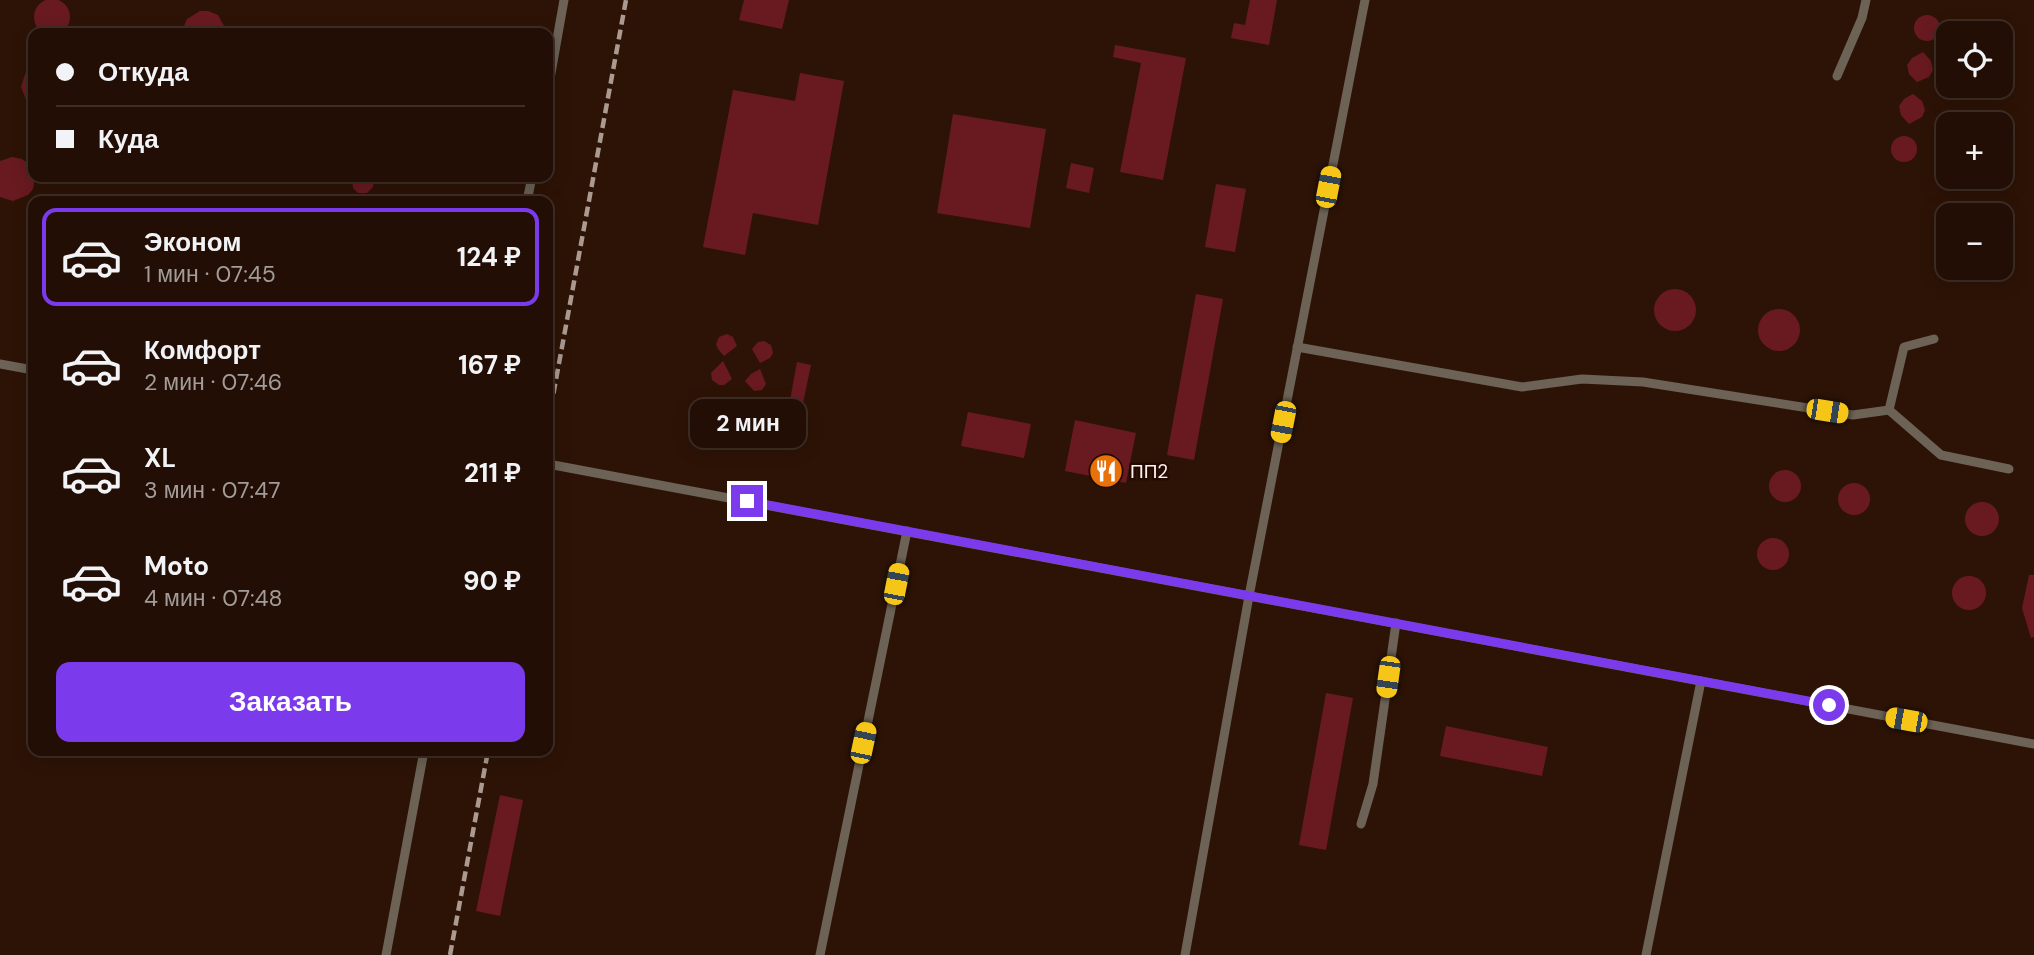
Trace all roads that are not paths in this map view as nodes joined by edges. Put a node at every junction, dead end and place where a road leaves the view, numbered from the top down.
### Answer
1 (564, 0) edge
2 (1365, 0) edge
3 (1866, 0) edge
4 (553, 62) edge
5 (1837, 76) dead end
6 (1934, 339) dead end
7 (1297, 347) junction
8 (0, 364) edge
9 (28, 369) edge
10 (1889, 410) junction
11 (553, 465) edge
12 (2009, 469) dead end
13 (906, 531) junction
14 (1249, 596) junction
15 (1396, 623) junction
16 (1701, 681) junction
17 (2034, 744) edge
18 (423, 756) edge
19 (1362, 824) dead end
20 (386, 955) edge
21 (820, 955) edge
22 (1185, 955) edge
23 (1647, 955) edge

1 - 4 lane
2 - 7 lane
3 - 5 lane
6 - 10 lane
7 - 10 lane
7 - 14 lane
8 - 9 lane
10 - 12 lane
11 - 13 lane
13 - 14 lane
13 - 21 lane
14 - 15 lane
14 - 22 lane
15 - 16 lane
15 - 19 lane
16 - 17 lane
16 - 23 lane
18 - 20 lane

